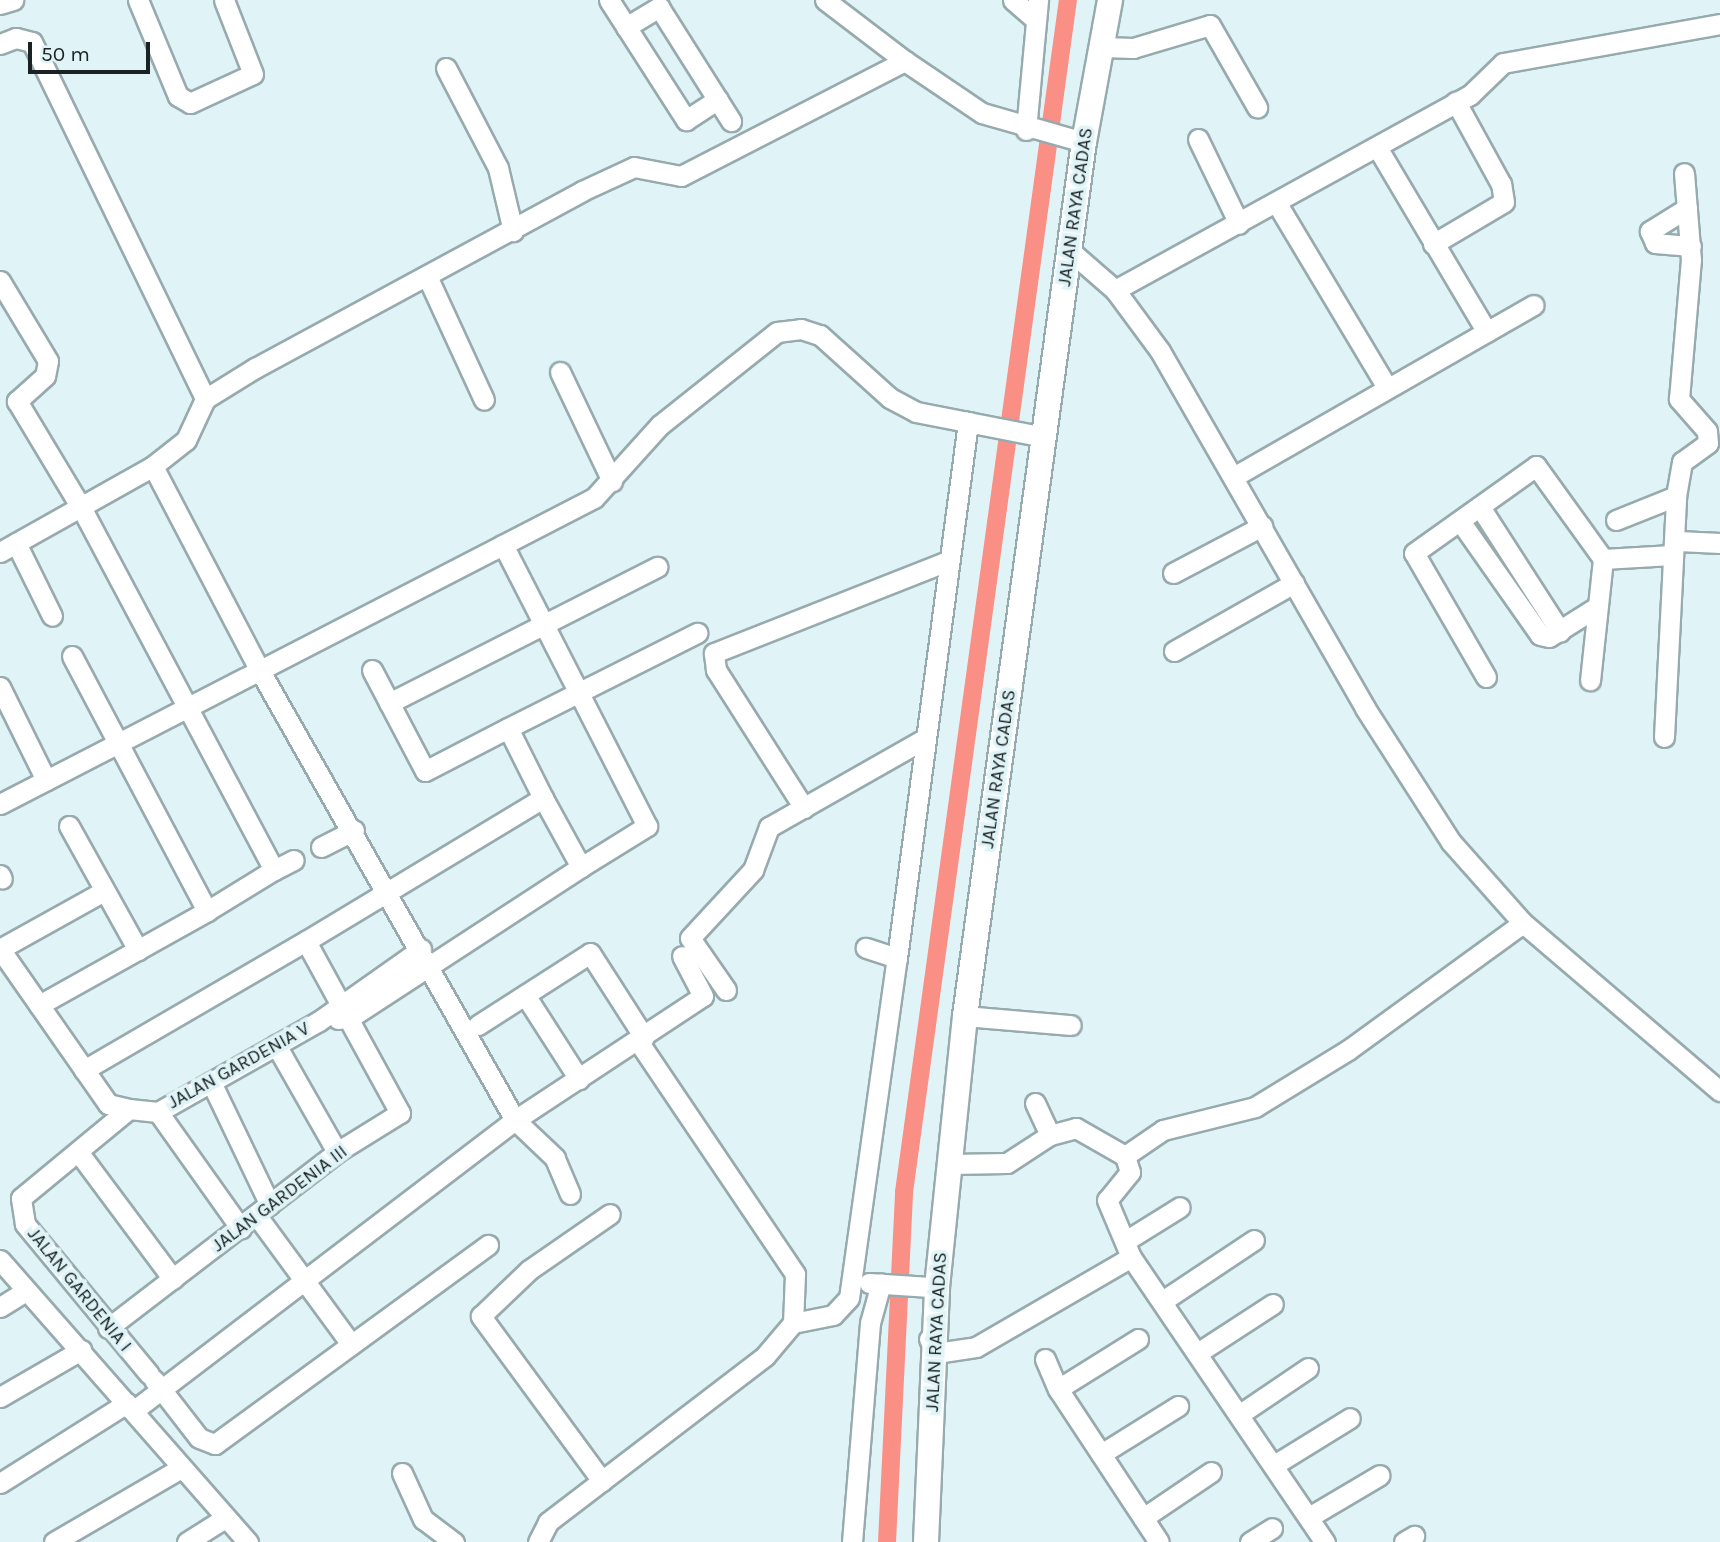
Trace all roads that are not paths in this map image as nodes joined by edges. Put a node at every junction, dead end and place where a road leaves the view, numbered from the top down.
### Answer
1 (13, 0) edge
2 (138, 0) edge
3 (223, 0) edge
4 (609, 0) edge
5 (825, 0) edge
6 (1013, 0) edge
7 (1110, 0) edge
8 (0, 4) edge
9 (1037, 10) edge
10 (1720, 24) edge
11 (626, 27) junction
12 (0, 44) edge
13 (1103, 47) junction
14 (905, 61) junction
15 (446, 68) dead end
16 (718, 99) junction
17 (1456, 102) junction
18 (1257, 107) dead end
19 (731, 121) dead end
20 (1029, 131) junction
21 (1198, 139) dead end
22 (1074, 140) junction
23 (1377, 147) junction
24 (1685, 173) dead end
25 (1276, 202) junction
26 (1687, 208) junction
27 (1239, 224) junction
28 (513, 231) junction
29 (1433, 244) junction
30 (1691, 246) junction
31 (1069, 250) junction
32 (428, 276) junction
33 (0, 281) edge
34 (1115, 290) junction
35 (1533, 305) dead end
36 (1487, 332) junction
37 (560, 372) dead end
38 (1386, 386) junction
39 (205, 400) junction
40 (484, 400) dead end
41 (976, 424) junction
42 (1034, 436) junction
43 (153, 466) junction
44 (1235, 476) junction
45 (612, 481) junction
46 (1676, 496) junction
47 (1480, 507) junction
48 (82, 509) junction
49 (1616, 520) dead end
50 (1460, 521) junction
51 (1262, 526) junction
52 (1720, 543) edge
53 (503, 545) junction
54 (8, 547) edge
55 (1675, 548) junction
56 (1603, 559) junction
57 (947, 561) junction
58 (657, 567) dead end
59 (1173, 573) dead end
60 (1294, 583) junction
61 (1595, 608) junction
62 (52, 616) dead end
63 (543, 622) junction
64 (1560, 631) junction
65 (697, 633) dead end
66 (1174, 651) dead end
67 (72, 656) dead end
68 (372, 670) dead end
69 (260, 671) junction
70 (1486, 677) dead end
71 (1590, 680) dead end
72 (0, 687) edge
73 (579, 693) junction
74 (389, 702) junction
75 (184, 710) junction
76 (508, 728) junction
77 (1664, 737) dead end
78 (924, 739) junction
79 (115, 743) junction
80 (46, 780) junction
81 (543, 798) junction
82 (0, 804) edge
83 (804, 808) junction
84 (69, 826) dead end
85 (354, 830) junction
86 (321, 846) dead end
87 (294, 860) dead end
88 (581, 867) junction
89 (274, 870) junction
90 (104, 891) junction
91 (389, 893) junction
92 (207, 911) junction
93 (1523, 923) junction
94 (306, 941) junction
95 (866, 948) dead end
96 (138, 950) junction
97 (682, 956) dead end
98 (426, 957) junction
99 (897, 958) junction
100 (726, 990) dead end
101 (525, 995) junction
102 (39, 1005) junction
103 (347, 1009) junction
104 (965, 1016) junction
105 (478, 1025) dead end
106 (1071, 1025) dead end
107 (641, 1039) junction
108 (276, 1045) junction
109 (84, 1070) junction
110 (579, 1079) junction
111 (211, 1082) junction
112 (1720, 1091) edge
113 (1035, 1103) dead end
114 (130, 1109) junction
115 (158, 1112) junction
116 (515, 1120) junction
117 (1050, 1135) junction
118 (79, 1153) junction
119 (337, 1153) junction
120 (1125, 1156) junction
121 (950, 1164) junction
122 (570, 1194) dead end
123 (1180, 1207) dead end
124 (946, 1209) junction
125 (264, 1210) junction
126 (610, 1214) dead end
127 (241, 1229) junction
128 (1254, 1240) dead end
129 (488, 1245) dead end
130 (1129, 1249) junction
131 (0, 1260) edge
132 (173, 1279) junction
133 (302, 1282) junction
134 (854, 1284) junction
135 (904, 1285) junction
136 (26, 1291) junction
137 (1164, 1300) junction
138 (1273, 1304) dead end
139 (0, 1307) edge
140 (793, 1323) junction
141 (108, 1328) junction
142 (1138, 1339) dead end
143 (351, 1344) junction
144 (81, 1350) junction
145 (1199, 1352) junction
146 (936, 1353) junction
147 (1045, 1359) dead end
148 (1308, 1368) dead end
149 (155, 1381) junction
150 (1058, 1389) junction
151 (0, 1397) edge
152 (1178, 1406) dead end
153 (130, 1407) junction
154 (1240, 1414) junction
155 (1350, 1418) dead end
156 (1101, 1454) junction
157 (1274, 1465) junction
158 (181, 1468) junction
159 (1211, 1472) dead end
160 (402, 1473) dead end
161 (1380, 1475) dead end
162 (602, 1481) junction
163 (0, 1483) edge
164 (1309, 1517) junction
165 (225, 1518) junction
166 (1143, 1518) junction
167 (1272, 1528) dead end
168 (54, 1542) edge
169 (187, 1542) edge
170 (248, 1542) edge
171 (454, 1542) edge
172 (538, 1542) edge
173 (852, 1542) edge
174 (926, 1542) edge
175 (1159, 1542) edge
176 (1250, 1542) edge
177 (1325, 1542) edge

1 - 8 street
2 - 3 street
4 - 11 street
5 - 14 street
6 - 9 street
7 - 13 street, JALAN RAYA CADAS
9 - 20 street
10 - 17 street
11 - 16 street
11 - 16 street
12 - 39 street
13 - 18 street
13 - 22 street, JALAN RAYA CADAS
14 - 20 street
14 - 28 street
15 - 28 street
16 - 19 street
17 - 23 street
17 - 29 street
20 - 22 street
21 - 27 street
22 - 31 street, JALAN RAYA CADAS
23 - 25 street
23 - 29 street
24 - 26 street
25 - 27 street
25 - 38 street
26 - 30 street
26 - 30 street
27 - 34 street
28 - 32 street
29 - 36 street
30 - 46 street
31 - 34 street
31 - 42 street, JALAN RAYA CADAS
32 - 39 street
32 - 40 street
33 - 48 street
34 - 44 street
35 - 36 street
36 - 38 street
37 - 45 street
38 - 44 street
39 - 43 street
41 - 42 street
41 - 45 street
41 - 57 street
42 - 104 street, JALAN RAYA CADAS
43 - 48 street
43 - 69 street
44 - 51 street
45 - 53 street
46 - 49 street
46 - 55 street
47 - 50 street
47 - 56 street
47 - 64 street
48 - 54 street
48 - 75 street
50 - 64 street
50 - 70 street
51 - 59 street
51 - 60 street
52 - 55 street
53 - 63 street
53 - 69 street
54 - 62 street
55 - 56 street
55 - 77 street
56 - 61 street
57 - 78 street
57 - 83 street
58 - 63 street
60 - 66 street
60 - 93 street
61 - 64 street
61 - 71 street
63 - 73 street
63 - 74 street
65 - 73 street
67 - 79 street
68 - 74 street
69 - 75 street
69 - 85 street
72 - 80 street
73 - 76 street
73 - 88 street, JALAN GARDENIA V
74 - 76 street
75 - 79 street
75 - 89 street
76 - 81 street
78 - 83 street
78 - 99 street
79 - 80 street
79 - 92 street
80 - 82 street
81 - 88 street
81 - 91 street
83 - 100 street
84 - 90 street
85 - 86 street
85 - 91 street
87 - 89 street
88 - 98 street, JALAN GARDENIA V
89 - 92 street
90 - 96 street
90 - 102 street
91 - 94 street
91 - 98 street
92 - 96 street
93 - 112 street
93 - 120 street
94 - 103 street
94 - 109 street
95 - 99 street
96 - 102 street
97 - 107 street
98 - 103 street, JALAN GARDENIA V
98 - 116 street
99 - 134 street
101 - 105 street
101 - 107 street
101 - 110 street
102 - 109 street
103 - 108 street, JALAN GARDENIA V
103 - 119 street, JALAN GARDENIA III
104 - 106 street
104 - 121 street, JALAN RAYA CADAS
107 - 110 street
107 - 140 street
108 - 111 street, JALAN GARDENIA V
108 - 119 street
109 - 114 street
110 - 116 street
111 - 115 street, JALAN GARDENIA V
111 - 125 street
113 - 117 street
114 - 115 street
114 - 118 street
115 - 127 street
116 - 122 street
116 - 133 street
117 - 120 street
117 - 121 street
118 - 132 street
118 - 141 street, JALAN GARDENIA I
119 - 125 street, JALAN GARDENIA III
120 - 130 street
121 - 124 street, JALAN RAYA CADAS
123 - 130 street
124 - 135 street
124 - 146 street, JALAN RAYA CADAS
125 - 127 street, JALAN GARDENIA III
125 - 133 street
126 - 162 street
127 - 132 street, JALAN GARDENIA III
128 - 137 street
129 - 143 street
130 - 137 street
130 - 146 street
131 - 136 street
132 - 141 street, JALAN GARDENIA III
133 - 143 street
133 - 149 street
134 - 135 street
134 - 140 street
135 - 146 street
135 - 173 street
136 - 139 street
136 - 144 street
137 - 145 street
138 - 145 street
140 - 162 street
141 - 149 street, JALAN GARDENIA I
142 - 150 street
143 - 149 street, JALAN GARDENIA I
144 - 151 street
144 - 153 street
145 - 154 street
146 - 174 street, JALAN RAYA CADAS
147 - 150 street
148 - 154 street
149 - 153 street
150 - 156 street
152 - 156 street
153 - 158 street
153 - 163 street
154 - 157 street
155 - 157 street
156 - 166 street
157 - 164 street
158 - 165 street
158 - 168 street
159 - 166 street
160 - 171 street
161 - 164 street
162 - 172 street
164 - 177 street
165 - 169 street
165 - 170 street
166 - 175 street
167 - 176 street

